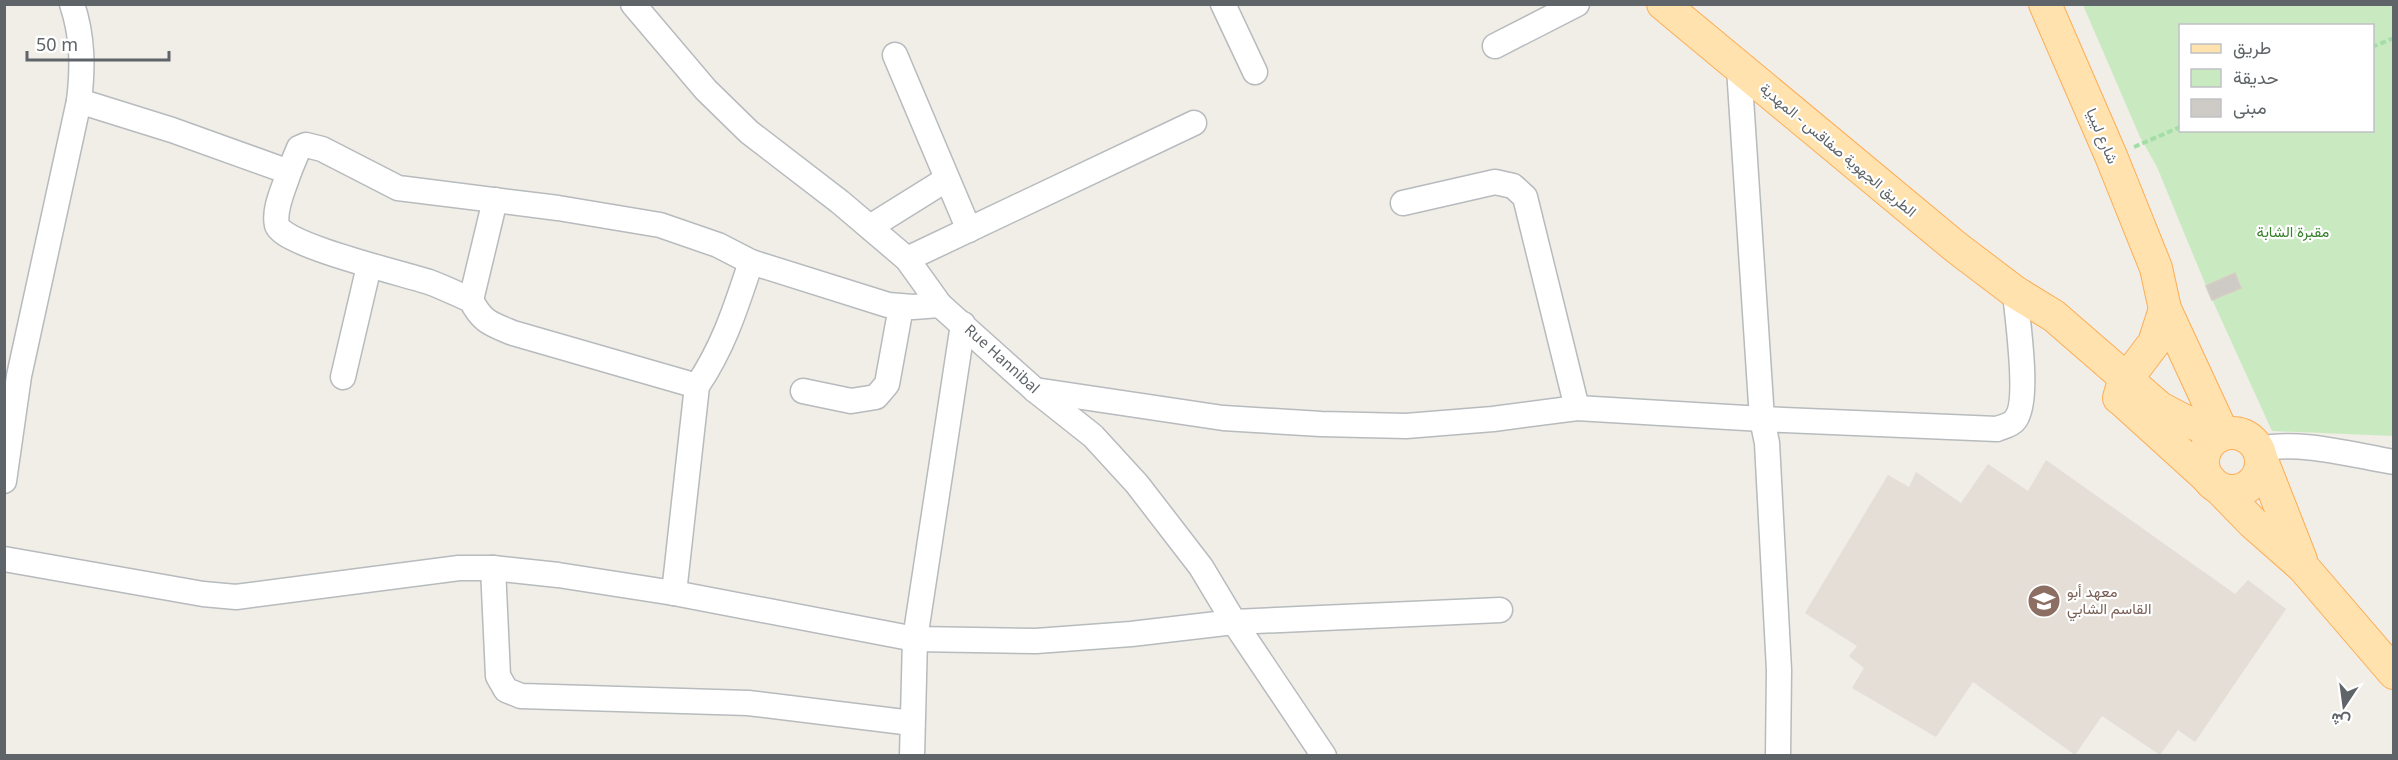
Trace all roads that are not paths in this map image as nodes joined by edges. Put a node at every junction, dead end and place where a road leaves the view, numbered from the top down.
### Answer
1 (72, 4) edge
2 (633, 4) edge
3 (1223, 4) edge
4 (1577, 4) edge
5 (1663, 4) edge
6 (2045, 4) edge
7 (1495, 46) dead end
8 (895, 55) dead end
9 (1739, 68) junction
10 (1255, 72) dead end
11 (79, 101) junction
12 (1194, 123) dead end
13 (289, 172) junction
14 (948, 179) junction
15 (495, 200) junction
16 (1403, 203) dead end
17 (870, 227) junction
18 (969, 230) junction
19 (907, 259) junction
20 (751, 262) junction
21 (369, 266) junction
22 (2156, 268) junction
23 (2014, 292) junction
24 (471, 300) junction
25 (940, 305) junction
26 (901, 307) junction
27 (2164, 309) junction
28 (963, 324) junction
29 (12, 375) edge
30 (343, 377) dead end
31 (697, 386) junction
32 (2123, 389) junction
33 (1035, 390) junction
34 (803, 392) dead end
35 (1577, 408) junction
36 (1762, 419) junction
37 (2246, 444) junction
38 (2394, 462) edge
39 (4, 480) edge
40 (2214, 483) junction
41 (4, 559) edge
42 (2303, 567) junction
43 (493, 568) junction
44 (674, 593) junction
45 (1500, 610) dead end
46 (1234, 622) junction
47 (915, 639) junction
48 (2394, 673) edge
49 (912, 723) junction
50 (912, 756) edge
51 (1324, 756) edge
52 (1779, 756) edge

1 - 11 street
2 - 17 street, Rue Hannibal
3 - 10 street
4 - 7 street
5 - 9 main road, الطريق الجهوية صفاقس - المهدية
6 - 22 main road, شارع ليبيا
8 - 14 street
9 - 23 main road, الطريق الجهوية صفاقس - المهدية
9 - 36 street
11 - 13 street
11 - 29 street
12 - 18 street
13 - 15 street
13 - 21 street
14 - 17 street
14 - 18 street
15 - 20 street
15 - 24 street
16 - 35 street
17 - 19 street, Rue Hannibal
18 - 19 street
19 - 25 street, Rue Hannibal
20 - 26 street
20 - 31 street
21 - 24 street
21 - 30 street
22 - 27 main road, شارع ليبيا
22 - 37 main road, شارع ليبيا
23 - 32 main road, الطريق الجهوية صفاقس - المهدية
23 - 36 street
24 - 31 street
25 - 26 street
25 - 28 street, Rue Hannibal
26 - 34 street
27 - 32 main road
27 - 37 main road, شارع ليبيا
28 - 33 street, Rue Hannibal
28 - 47 street
29 - 39 street
31 - 44 street
32 - 37 main road, الطريق الجهوية صفاقس - المهدية
32 - 40 main road, الطريق الجهوية صفاقس - المهدية
33 - 35 street
33 - 46 street, Rue Hannibal
35 - 36 street
36 - 52 street
37 - 38 street
37 - 40 main road
37 - 40 main road
37 - 42 main road, الطريق الجهوية صفاقس - المهدية
40 - 42 main road, الطريق الجهوية صفاقس - المهدية
41 - 43 street
42 - 48 main road, الطريق الجهوية صفاقس - المهدية
43 - 44 street
43 - 49 street
44 - 47 street
45 - 46 street
46 - 47 street
46 - 51 street, Rue Hannibal
47 - 49 street
49 - 50 street

